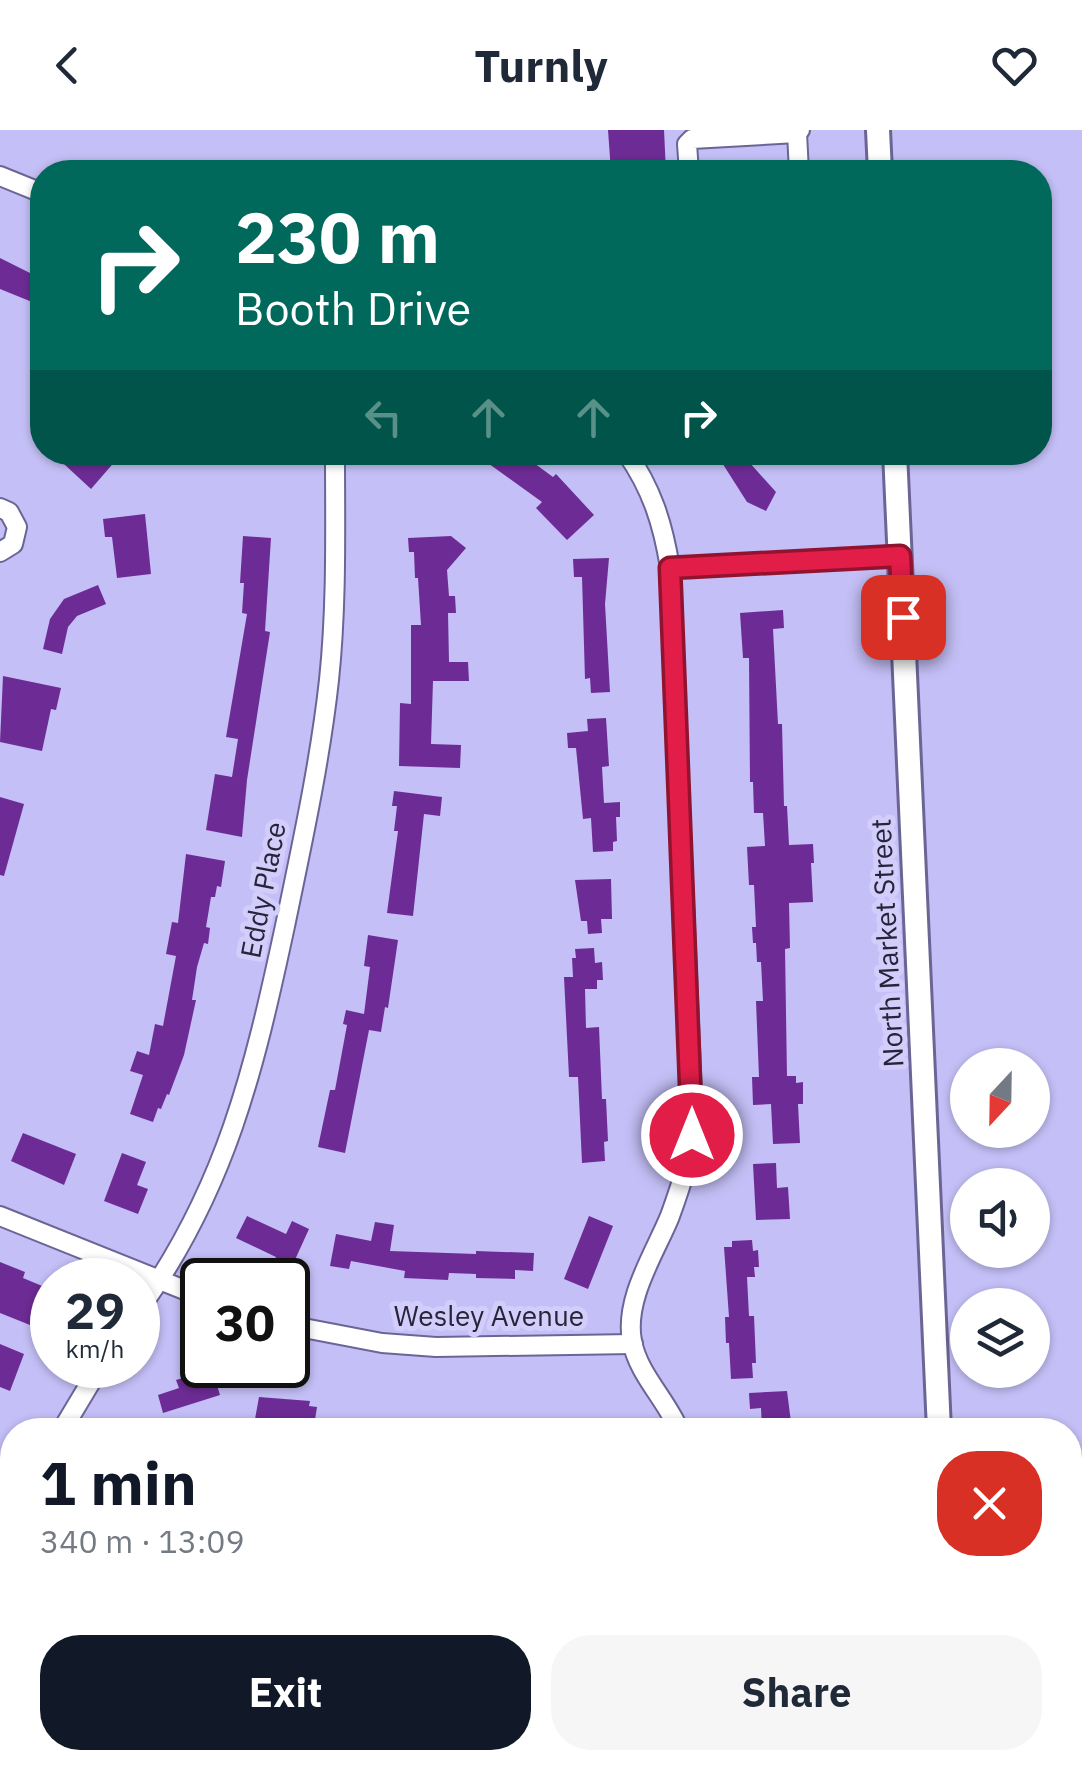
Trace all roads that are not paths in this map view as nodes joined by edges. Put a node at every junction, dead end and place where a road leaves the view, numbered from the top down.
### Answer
1 (878, 130) edge
2 (799, 132) edge
3 (689, 160) edge
4 (800, 160) edge
5 (879, 160) edge
6 (0, 176) edge
7 (30, 188) edge
8 (335, 465) edge
9 (635, 465) edge
10 (896, 465) edge
11 (0, 508) edge
12 (0, 552) edge
13 (900, 556) junction
14 (670, 568) junction
15 (0, 1216) edge
16 (104, 1258) edge
17 (160, 1278) edge
18 (310, 1329) edge
19 (632, 1344) junction
20 (87, 1388) edge
21 (69, 1418) edge
22 (674, 1418) edge
23 (938, 1418) edge

1 - 5 main road
2 - 3 street
2 - 4 street
6 - 7 street
8 - 17 street, Eddy Place
9 - 14 street
10 - 13 main road, North Market Street
11 - 12 street
13 - 14 street
13 - 23 main road, North Market Street
14 - 19 street
15 - 16 street
18 - 19 street, Wesley Avenue
19 - 22 street
20 - 21 street

